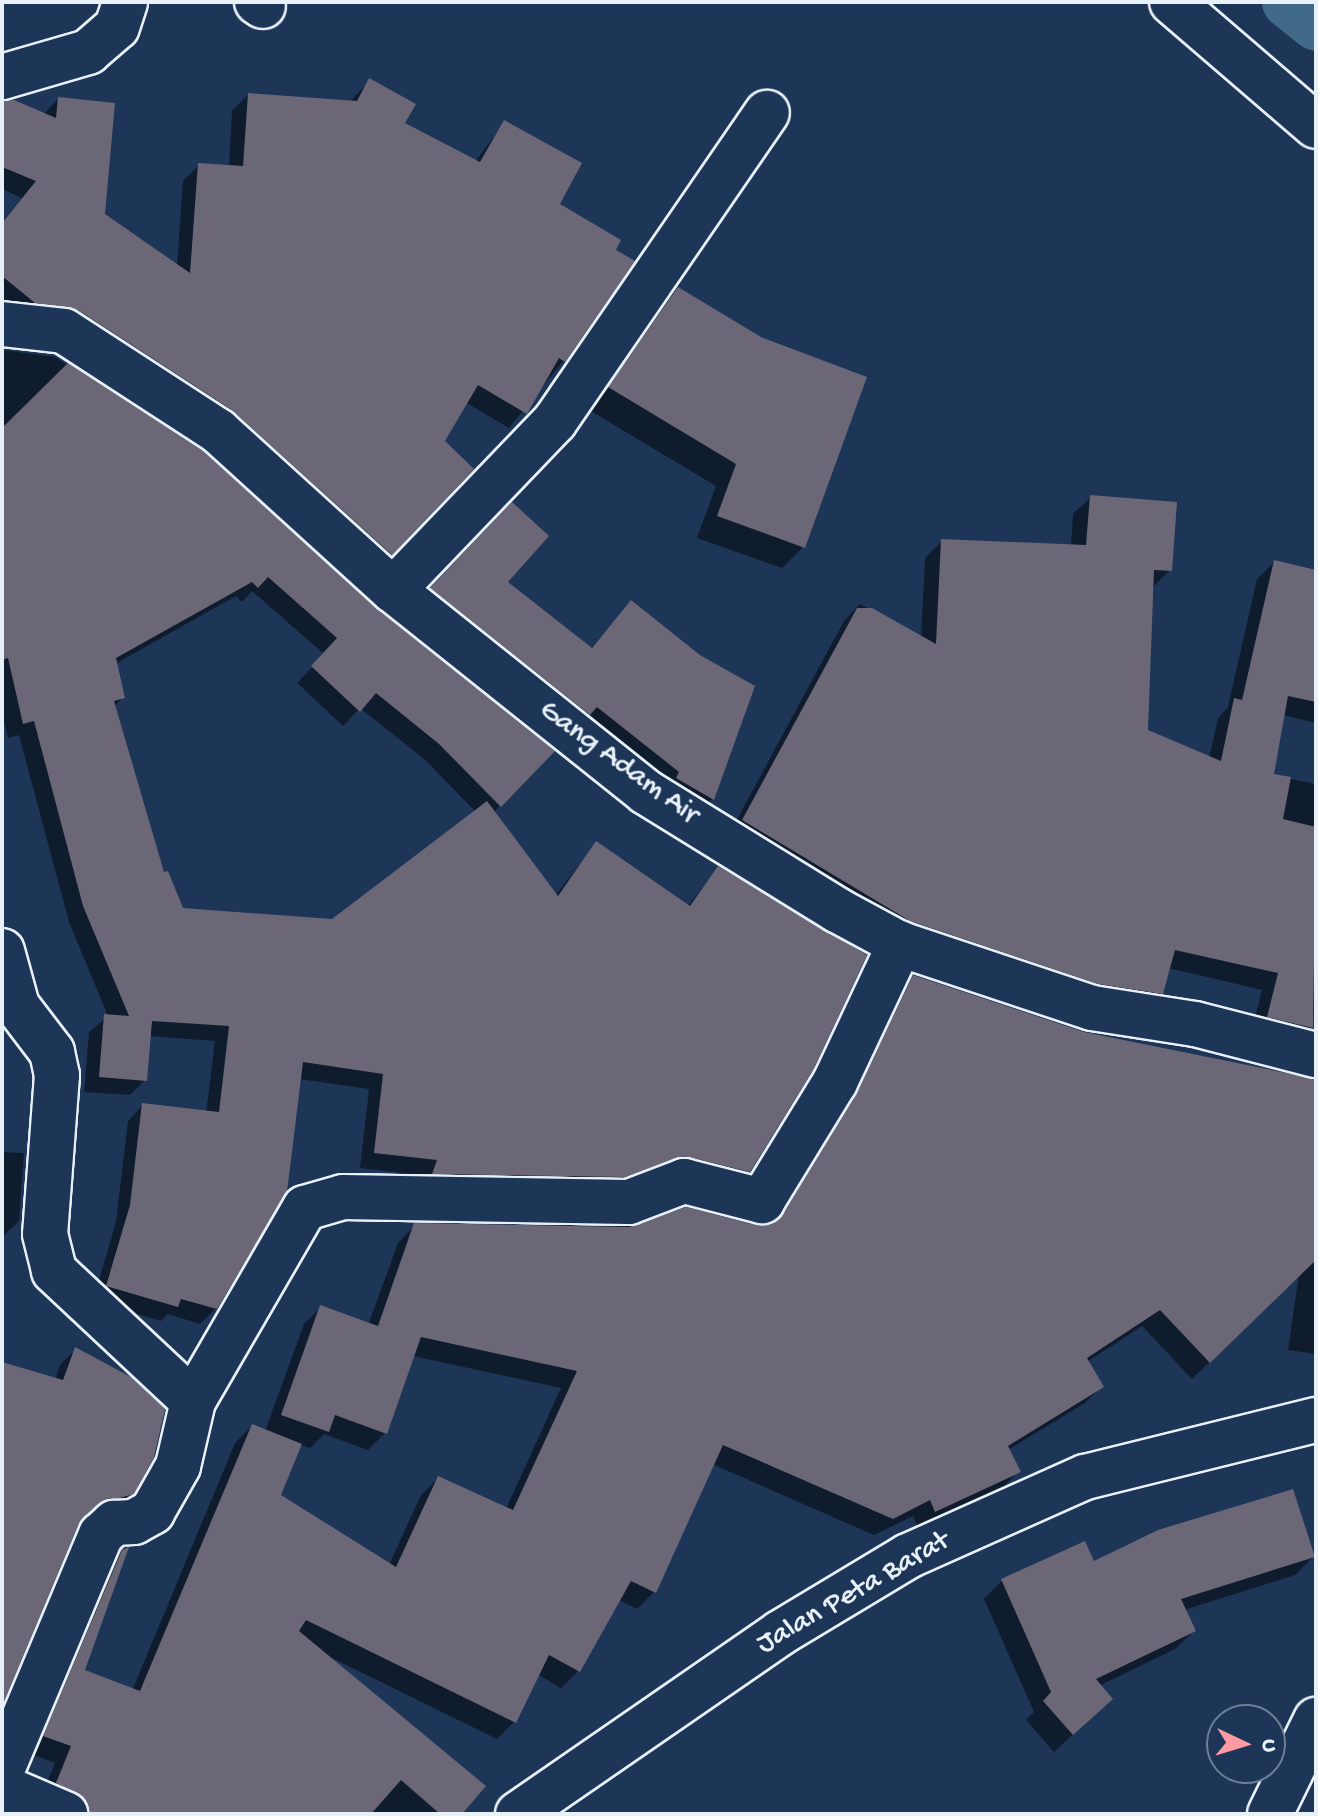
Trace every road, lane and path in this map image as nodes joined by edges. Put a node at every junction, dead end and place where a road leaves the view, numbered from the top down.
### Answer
1 (125, 2) edge
2 (1172, 2) edge
3 (2, 77) edge
4 (767, 113) dead end
5 (1316, 126) edge
6 (2, 324) edge
7 (393, 590) junction
8 (900, 944) junction
9 (2, 951) edge
10 (1316, 1055) edge
11 (193, 1401) junction
12 (1316, 1420) edge
13 (1316, 1720) edge
14 (2, 1770) edge
15 (2, 1787) edge
16 (65, 1814) edge
17 (518, 1814) edge
18 (1270, 1814) edge

1 - 3 street
2 - 5 street
4 - 7 street
6 - 7 street, Gang Adam Air
7 - 8 street, Gang Adam Air
8 - 10 street, Gang Adam Air
8 - 11 street
9 - 11 street
11 - 14 street
12 - 17 street, Jalan Peta Barat
13 - 18 street
15 - 16 street

